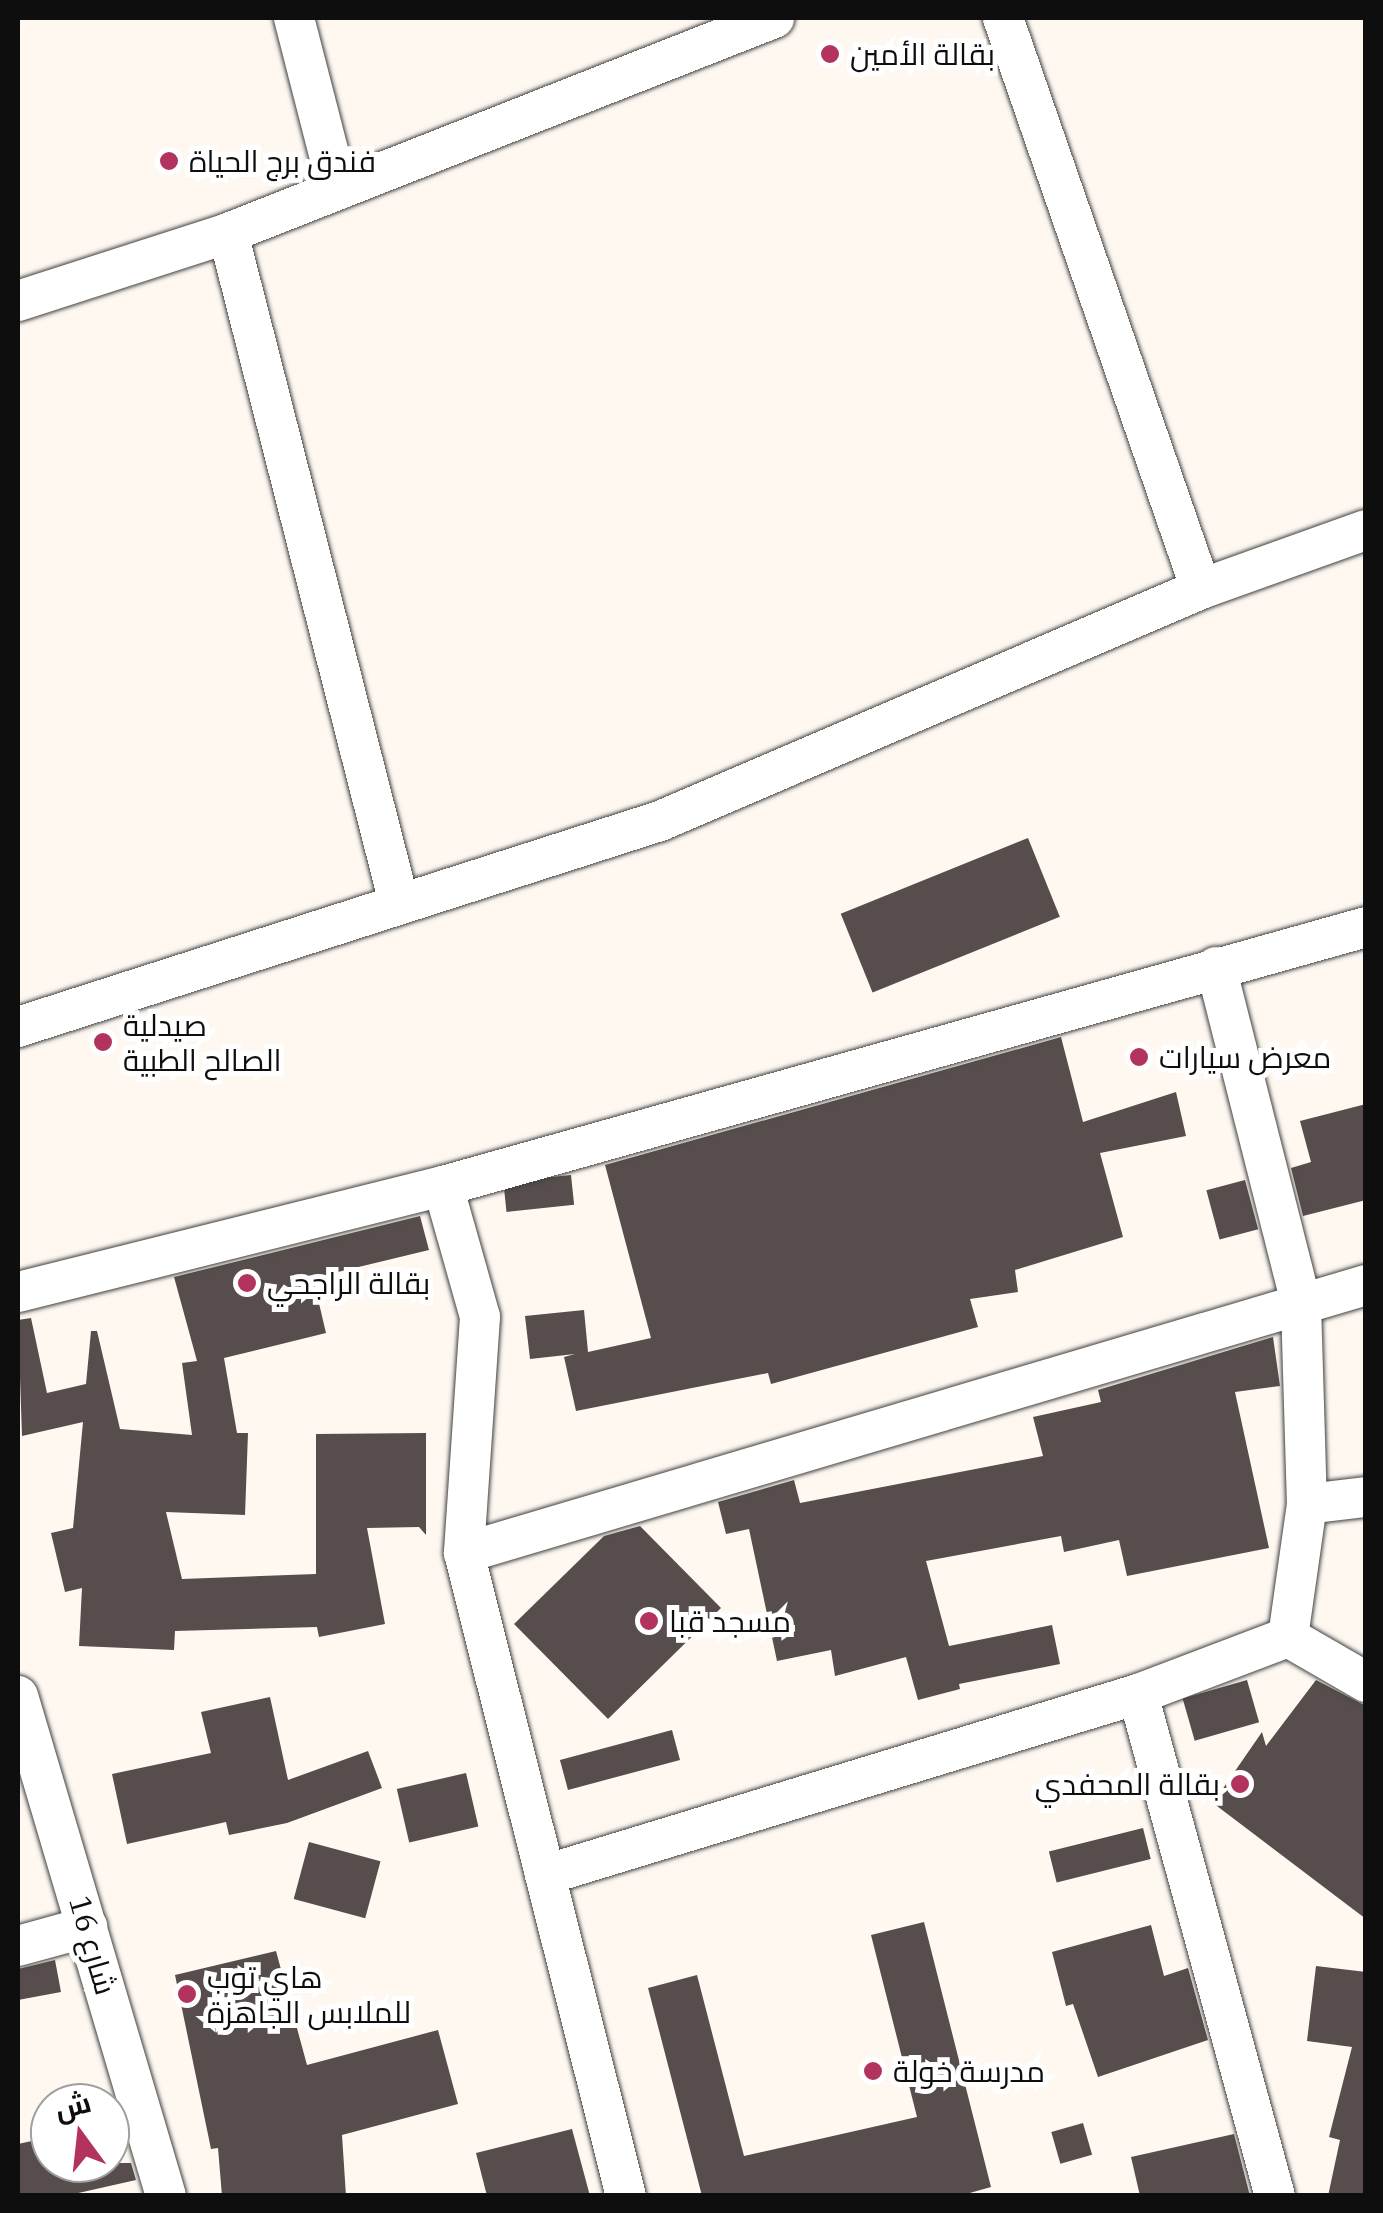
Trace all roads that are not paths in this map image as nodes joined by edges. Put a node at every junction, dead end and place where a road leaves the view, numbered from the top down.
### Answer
1 (294, 18) edge
2 (774, 18) edge
3 (1003, 18) edge
4 (338, 189) junction
5 (228, 232) junction
6 (18, 302) edge
7 (1366, 530) edge
8 (1201, 589) junction
9 (399, 903) junction
10 (1366, 928) edge
11 (1216, 968) junction
12 (18, 1027) edge
13 (442, 1186) junction
14 (1366, 1286) edge
15 (18, 1292) edge
16 (1301, 1304) junction
17 (1366, 1496) edge
18 (1307, 1504) junction
19 (464, 1553) junction
20 (1288, 1636) junction
21 (1366, 1682) edge
22 (1138, 1694) junction
23 (18, 1696) edge
24 (546, 1875) junction
25 (88, 1927) junction
26 (18, 1946) edge
27 (166, 2196) edge
28 (626, 2196) edge
29 (1275, 2196) edge

1 - 4 street
2 - 4 street
3 - 8 street
4 - 5 street
5 - 6 street
5 - 9 street
7 - 8 street
8 - 9 street
9 - 12 street
10 - 11 street
11 - 13 street
11 - 16 street
13 - 15 street
13 - 19 street
14 - 16 street
16 - 18 street
16 - 19 street
17 - 18 street
18 - 20 street
19 - 24 street
20 - 21 street
20 - 22 street
22 - 24 street
22 - 29 street
23 - 25 street, شارع 16
24 - 28 street
25 - 26 street
25 - 27 street, شارع 16

